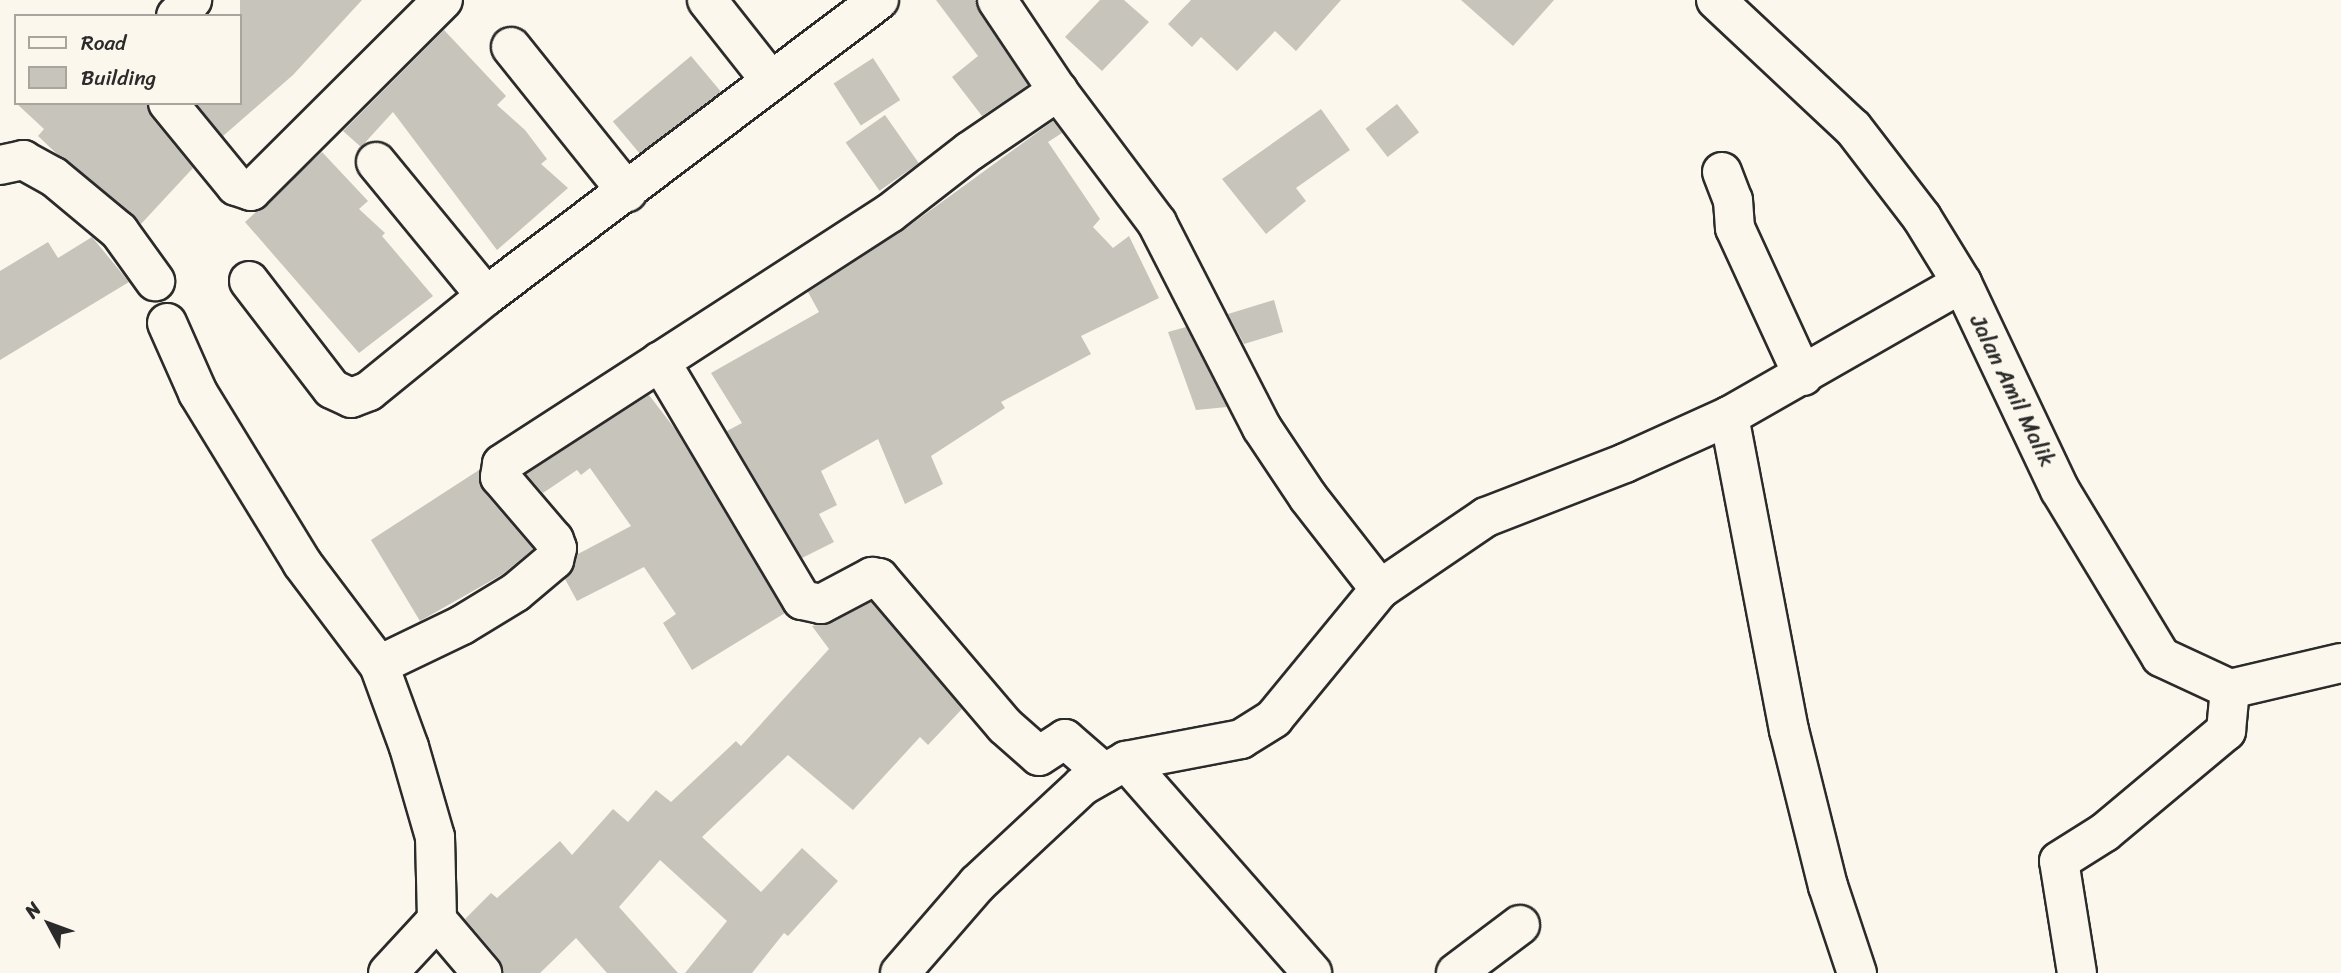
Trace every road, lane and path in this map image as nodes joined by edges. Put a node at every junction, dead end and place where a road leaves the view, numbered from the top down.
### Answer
1 (192, 0) edge
2 (443, 0) edge
3 (707, 0) edge
4 (879, 0) edge
5 (998, 0) edge
6 (1716, 0) edge
7 (178, 14) edge
8 (511, 47) dead end
9 (771, 82) junction
10 (1058, 91) junction
11 (170, 105) edge
12 (376, 162) dead end
13 (0, 165) edge
14 (1722, 172) dead end
15 (627, 192) junction
16 (155, 281) dead end
17 (249, 281) dead end
18 (1962, 284) junction
19 (486, 296) junction
20 (167, 323) dead end
21 (660, 361) junction
22 (1803, 376) junction
23 (1728, 416) junction
24 (1380, 589) junction
25 (2341, 663) edge
26 (379, 665) junction
27 (2230, 689) junction
28 (1115, 767) junction
29 (437, 920) junction
30 (1520, 925) dead end
31 (388, 973) edge
32 (482, 973) edge
33 (900, 973) edge
34 (1312, 973) edge
35 (1457, 973) edge
36 (1857, 973) edge
37 (2077, 973) edge

1 - 7 street
2 - 11 street
3 - 9 street
4 - 9 street
5 - 10 street
6 - 18 street, Jalan Amil Malik
8 - 15 street
9 - 15 street
10 - 21 street
10 - 24 street
12 - 19 street
13 - 16 street
14 - 22 street
15 - 19 street
17 - 19 street
18 - 22 street
18 - 27 street, Jalan Amil Malik
20 - 26 street
21 - 26 street
21 - 28 street
22 - 23 street
23 - 24 street
23 - 36 street
24 - 28 street
25 - 27 street
26 - 29 street
27 - 37 street
28 - 33 street
28 - 34 street
29 - 31 street
29 - 32 street
30 - 35 street

